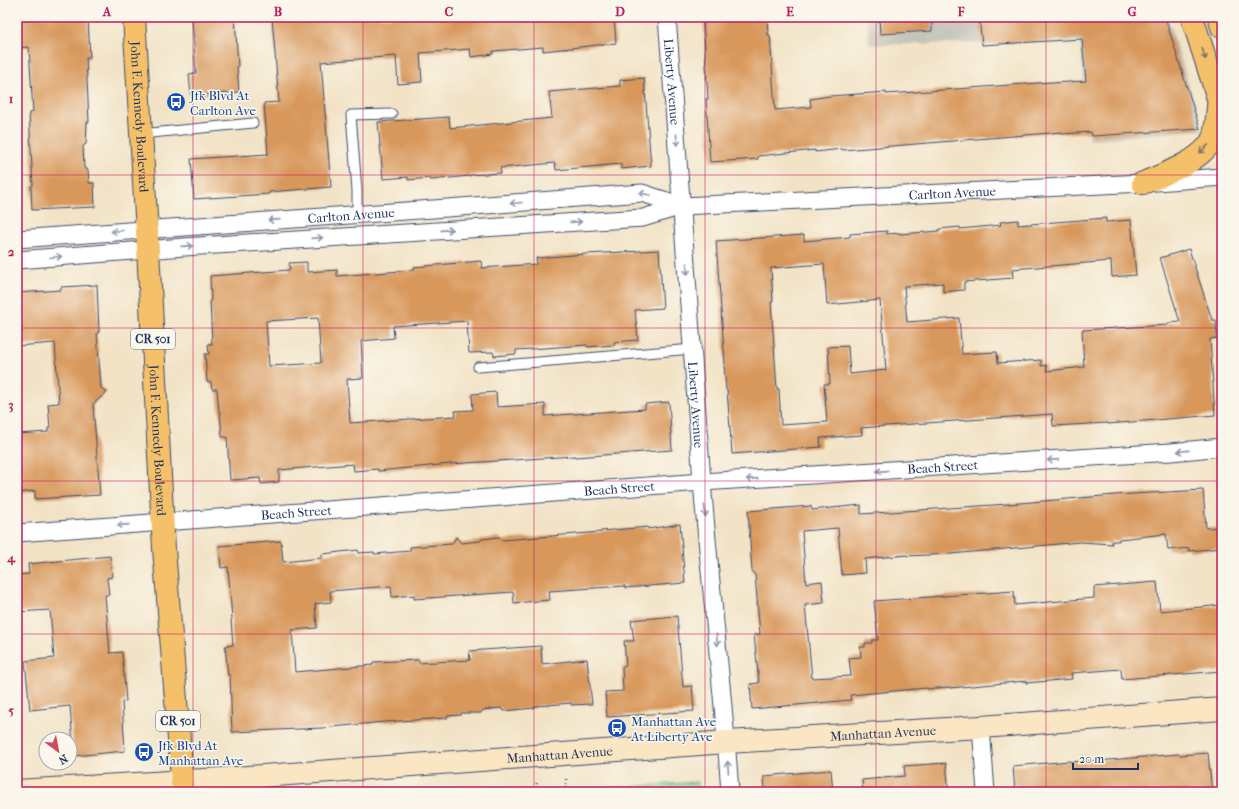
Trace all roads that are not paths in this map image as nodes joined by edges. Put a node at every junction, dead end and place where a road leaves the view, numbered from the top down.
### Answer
1 (134, 17) edge
2 (667, 17) edge
3 (1192, 17) edge
4 (1219, 17) edge
5 (1222, 27) edge
6 (1220, 106) edge
7 (392, 114) dead end
8 (253, 124) dead end
9 (141, 134) junction
10 (1222, 177) edge
11 (1143, 183) junction
12 (472, 206) junction
13 (682, 206) junction
14 (357, 214) junction
15 (298, 218) junction
16 (472, 228) junction
17 (17, 239) edge
18 (148, 239) junction
19 (298, 239) junction
20 (17, 260) edge
21 (692, 349) junction
22 (478, 367) dead end
23 (1222, 447) edge
24 (702, 482) junction
25 (162, 523) junction
26 (17, 533) edge
27 (1222, 709) edge
28 (981, 727) junction
29 (726, 742) junction
30 (182, 787) edge
31 (17, 792) edge
32 (730, 792) edge
33 (986, 792) edge

1 - 9 main road, John F. Kennedy Boulevard / CR 501
2 -> 13 street, Liberty Avenue
3 -> 6 main road
4 - 5 main road
6 -> 11 main road
7 - 14 lane
8 - 9 lane
9 - 18 main road, John F. Kennedy Boulevard / CR 501
10 - 11 street, Carlton Avenue
11 - 13 street, Carlton Avenue
13 -> 12 street, Carlton Avenue
12 - 14 street, Carlton Avenue
12 - 16 street
16 -> 13 street, Carlton Avenue
13 -> 21 street, Liberty Avenue
14 - 15 street, Carlton Avenue
15 -> 18 street, Carlton Avenue
15 - 19 street
19 -> 16 street, Carlton Avenue
18 -> 17 street, Carlton Avenue
18 -> 19 street, Carlton Avenue
20 -> 18 street, Carlton Avenue
18 - 25 main road, John F. Kennedy Boulevard / CR 501
21 - 22 lane
21 - 24 street, Liberty Avenue
23 -> 24 street, Beach Street
24 - 25 street, Beach Street
24 -> 29 street, Liberty Avenue
25 -> 26 street, Beach Street
25 - 30 main road, John F. Kennedy Boulevard / CR 501
27 - 28 street, Manhattan Avenue
28 - 29 street, Manhattan Avenue
28 - 33 street
29 - 30 street, Manhattan Avenue
32 -> 29 street, Liberty Avenue
30 - 31 street, Manhattan Avenue

